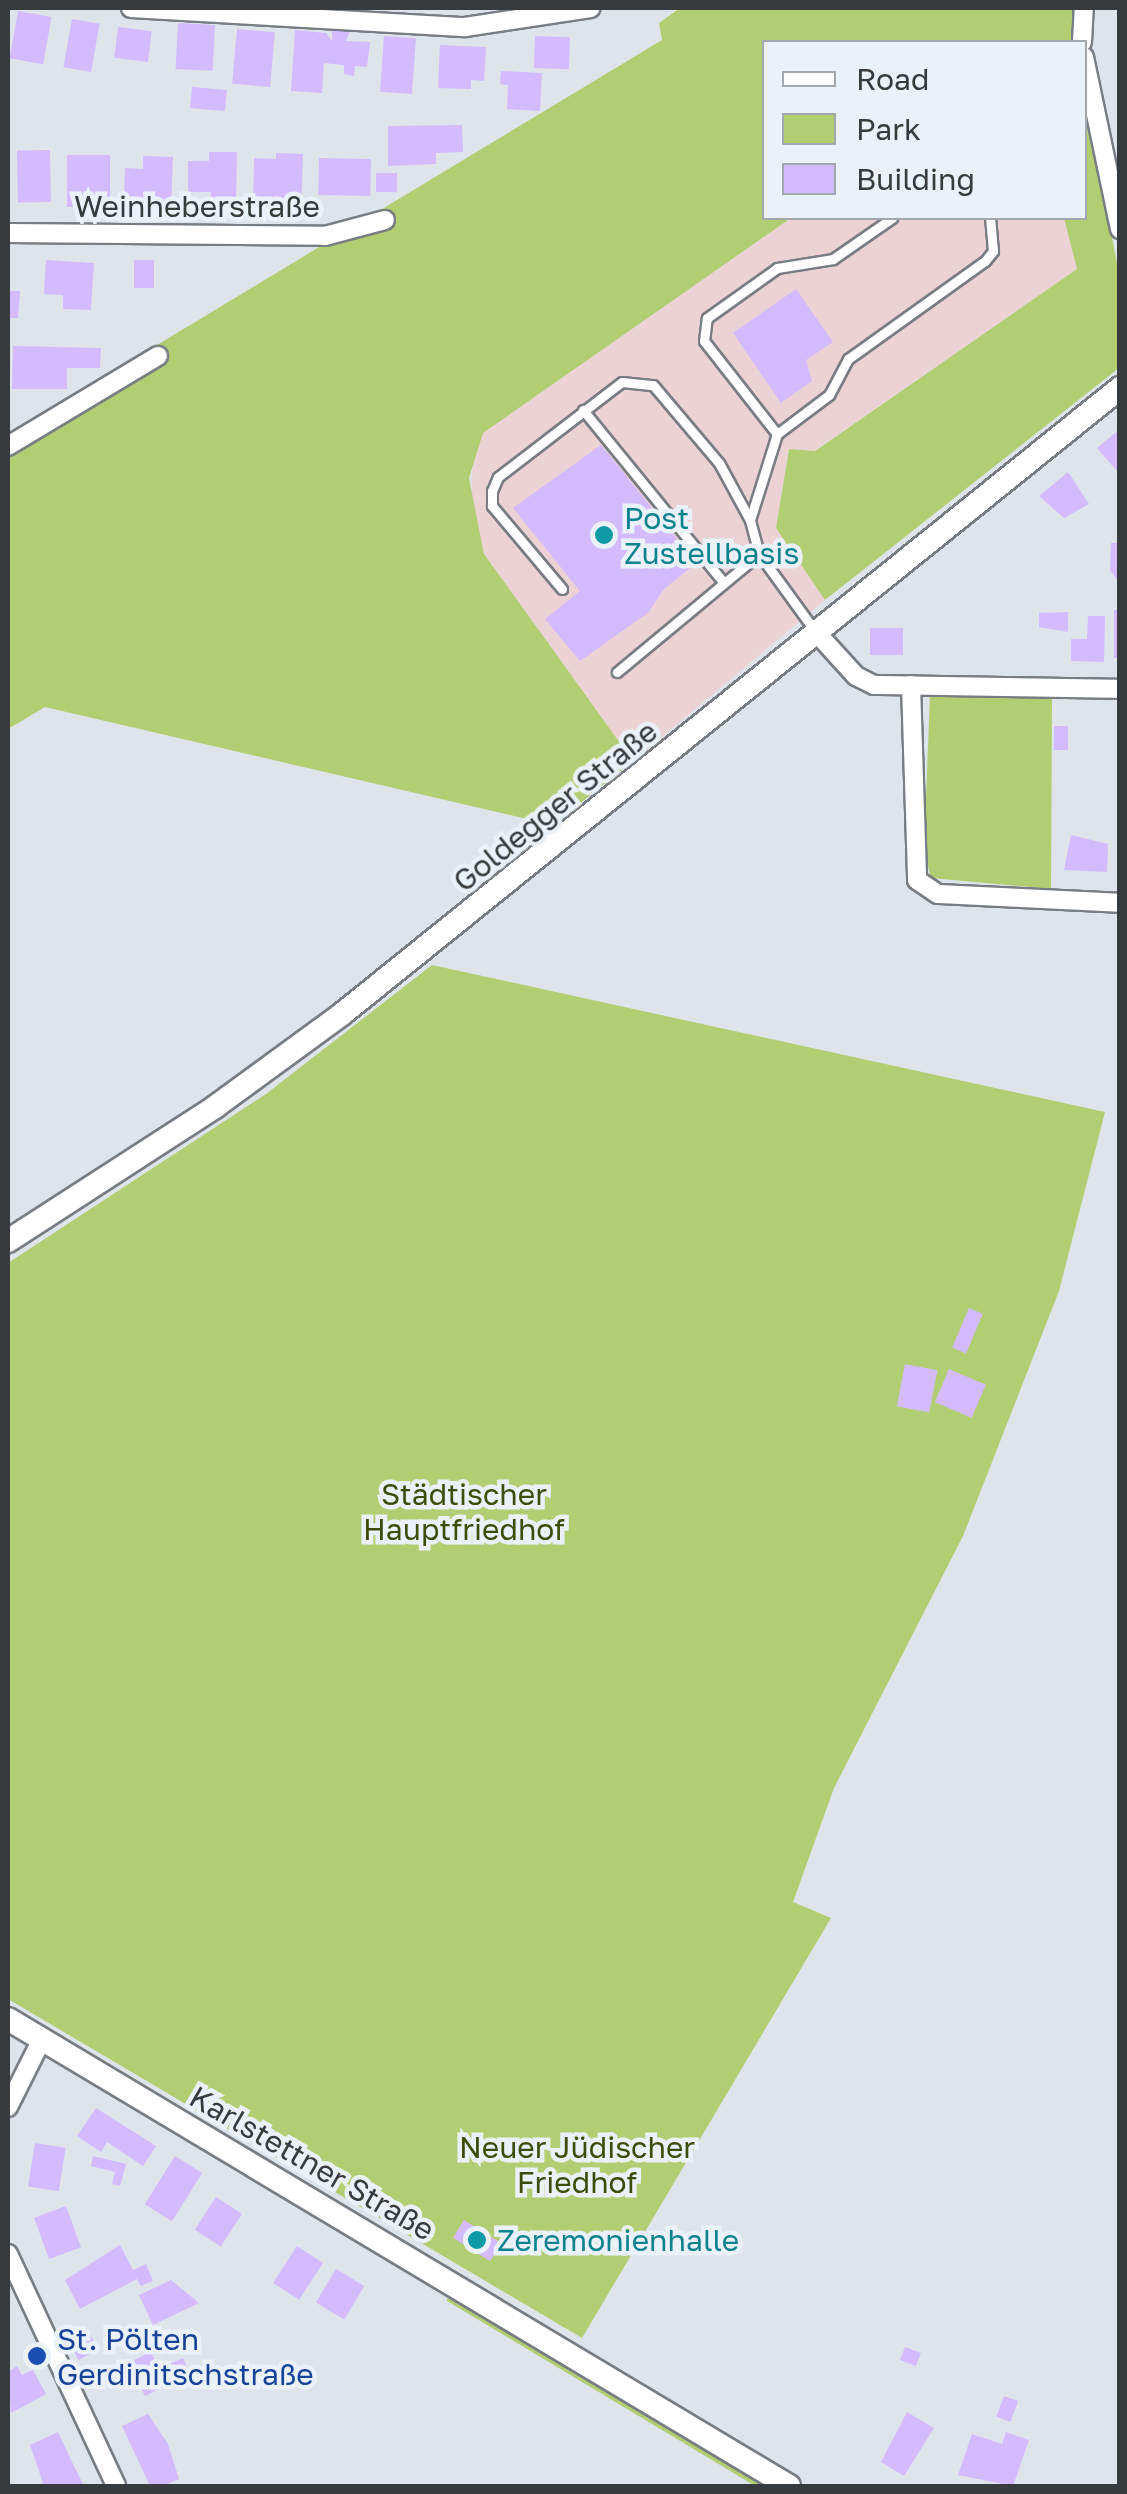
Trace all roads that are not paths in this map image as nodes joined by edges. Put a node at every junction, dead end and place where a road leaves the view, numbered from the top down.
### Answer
1 (132, 8) edge
2 (591, 8) edge
3 (1084, 8) edge
4 (1082, 40) edge
5 (1087, 71) edge
6 (385, 220) dead end
7 (889, 220) edge
8 (990, 220) edge
9 (1120, 229) edge
10 (8, 234) edge
11 (158, 356) dead end
12 (1120, 388) edge
13 (582, 410) junction
14 (777, 434) junction
15 (8, 446) edge
16 (750, 520) junction
17 (759, 554) junction
18 (724, 583) junction
19 (562, 590) dead end
20 (815, 631) junction
21 (618, 672) dead end
22 (911, 685) junction
23 (1120, 688) edge
24 (1120, 903) edge
25 (8, 1242) edge
26 (8, 2020) edge
27 (42, 2039) junction
28 (8, 2108) edge
29 (8, 2254) edge
30 (116, 2486) edge
31 (789, 2486) edge

1 - 2 street
3 - 4 street
5 - 9 street
6 - 10 street, Weinheberstraße
7 - 14 lane
8 - 14 lane
11 - 15 street
12 - 20 street, Goldegger Straße
13 - 16 lane
13 - 18 lane
13 - 19 lane
14 - 16 lane
16 - 17 lane
17 - 18 lane
17 - 20 lane
18 - 21 lane
20 - 22 street
20 - 25 street, Goldegger Straße
22 - 23 street
22 - 24 street
26 - 27 street, Karlstettner Straße
27 - 28 street
27 - 31 street, Karlstettner Straße
29 - 30 street

